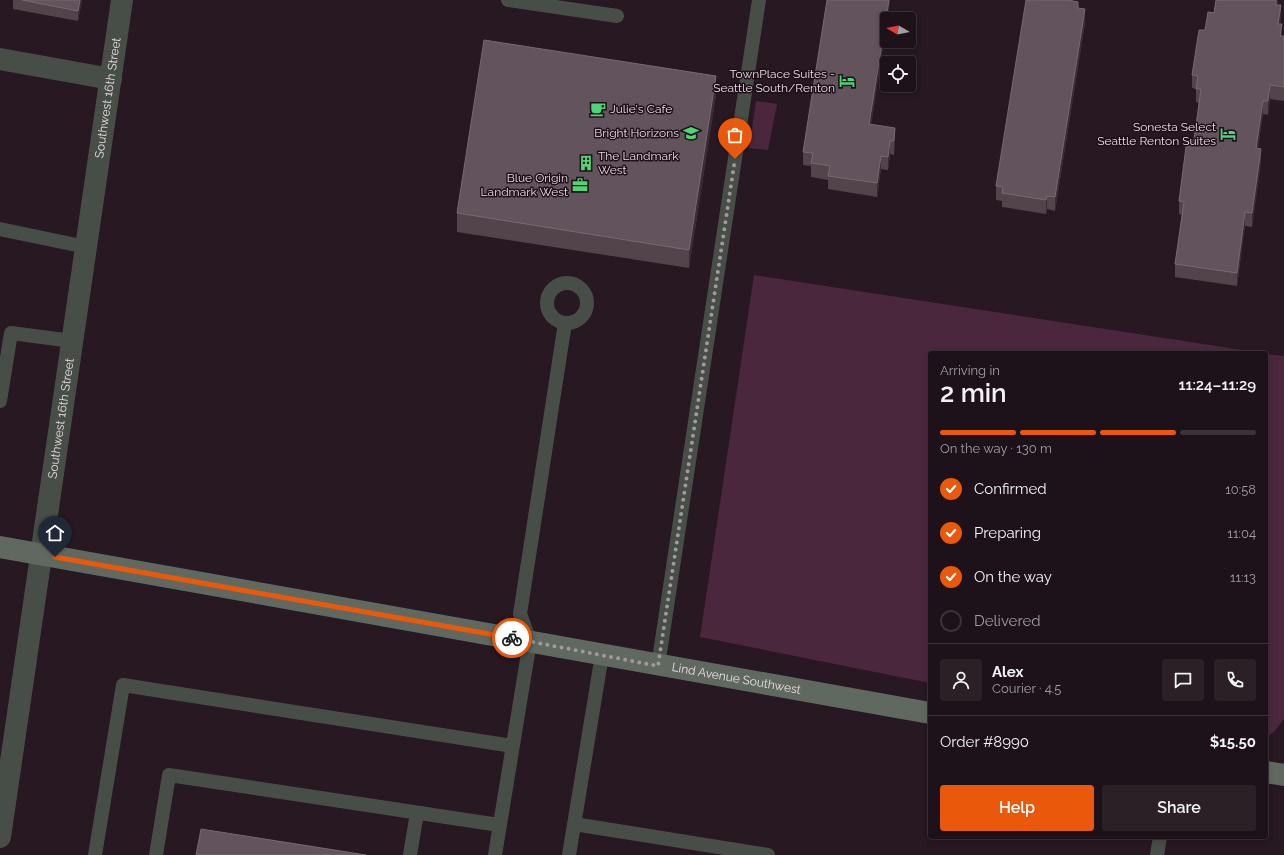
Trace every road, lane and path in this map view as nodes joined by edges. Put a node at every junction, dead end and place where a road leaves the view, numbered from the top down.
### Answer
1 (122, 0) edge
2 (508, 0) edge
3 (759, 0) edge
4 (617, 16) dead end
5 (0, 59) edge
6 (111, 79) junction
7 (0, 229) edge
8 (86, 247) junction
9 (565, 323) dead end
10 (72, 340) junction
11 (0, 401) edge
12 (0, 547) edge
13 (41, 554) junction
14 (530, 641) junction
15 (602, 655) junction
16 (658, 666) junction
17 (928, 713) edge
18 (512, 746) junction
19 (1268, 772) edge
20 (1284, 775) edge
21 (417, 813) junction
22 (574, 824) junction
23 (1, 825) edge
24 (500, 825) junction
25 (1160, 839) edge
26 (96, 855) edge
27 (156, 855) edge
28 (410, 855) edge
29 (495, 855) edge
30 (570, 855) edge
31 (768, 855) edge
32 (1157, 855) edge

1 - 6 street, Southwest 16th Street
2 - 4 lane
3 - 16 lane
5 - 6 street
6 - 8 street, Southwest 16th Street
7 - 8 lane
8 - 10 street, Southwest 16th Street
9 - 14 lane
10 - 11 lane
10 - 13 street, Southwest 16th Street
12 - 13 main road, Lind Avenue Southwest
13 - 14 main road, Lind Avenue Southwest
13 - 23 street, Southwest 16th Street
14 - 15 main road, Lind Avenue Southwest
14 - 18 lane
15 - 16 main road, Lind Avenue Southwest
15 - 22 lane
16 - 17 main road, Lind Avenue Southwest
18 - 24 lane
18 - 26 lane
19 - 20 main road
21 - 24 lane
21 - 27 lane
21 - 28 lane
22 - 30 lane
22 - 31 lane
24 - 29 lane
25 - 32 lane

